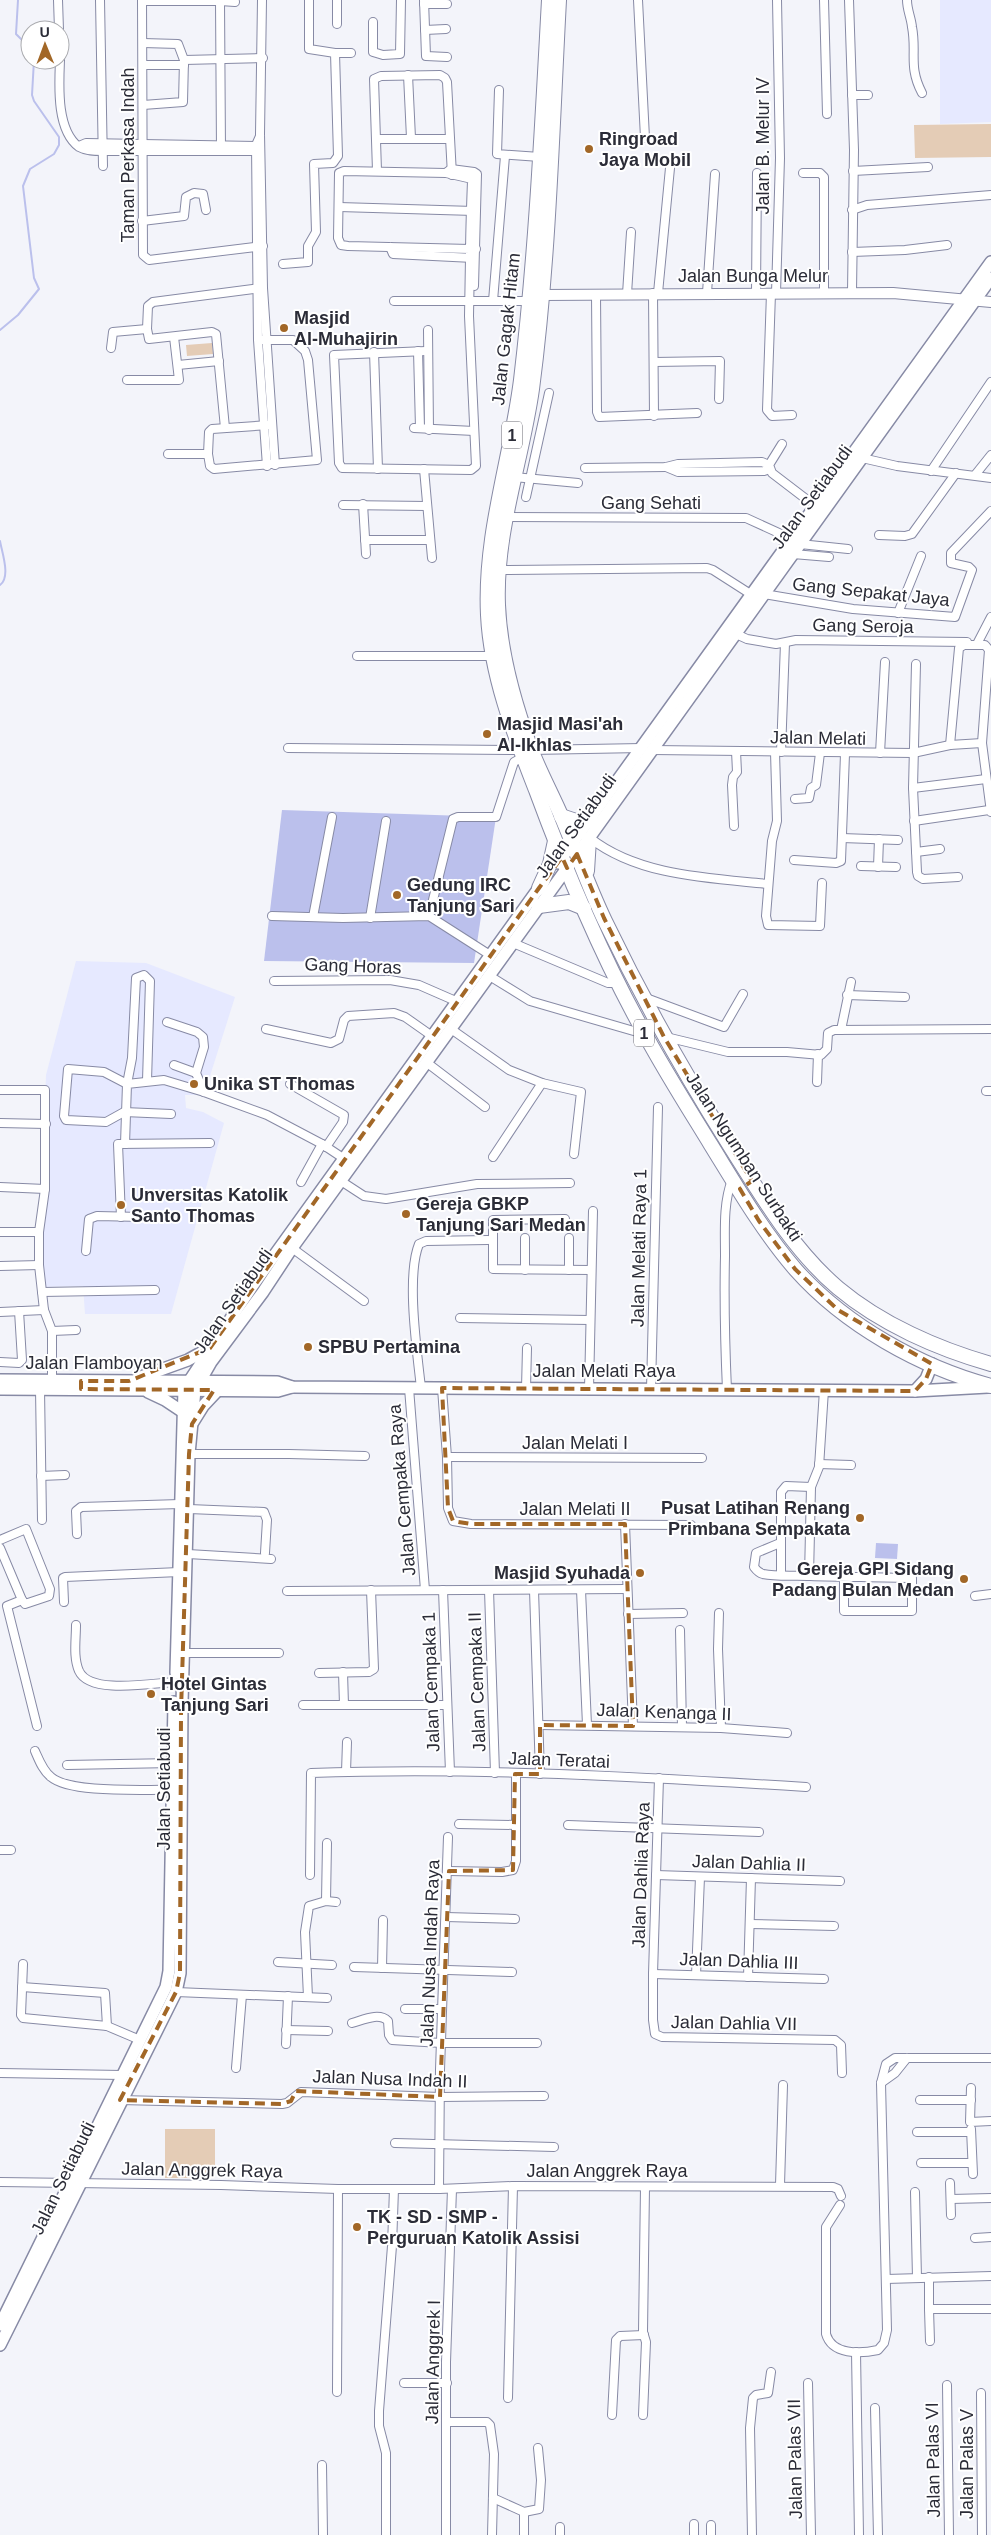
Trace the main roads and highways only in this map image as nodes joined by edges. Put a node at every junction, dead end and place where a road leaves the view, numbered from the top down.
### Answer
1 (549, 0) edge
2 (558, 0) edge
3 (549, 95) junction
4 (991, 262) edge
5 (991, 278) edge
6 (536, 298) junction
7 (970, 299) junction
8 (518, 433) junction
9 (814, 505) junction
10 (796, 541) junction
11 (711, 661) junction
12 (647, 749) junction
13 (525, 752) junction
14 (561, 816) junction
15 (591, 820) junction
16 (589, 838) junction
17 (555, 841) junction
18 (575, 849) junction
19 (564, 862) junction
20 (587, 878) junction
21 (539, 888) junction
22 (539, 906) junction
23 (584, 908) junction
24 (447, 1026) junction
25 (349, 1162) junction
26 (752, 1181) junction
27 (736, 1184) junction
28 (258, 1289) junction
29 (210, 1348) junction
30 (211, 1362) junction
31 (932, 1364) junction
32 (991, 1364) edge
33 (0, 1380) edge
34 (129, 1381) junction
35 (81, 1385) junction
36 (192, 1385) junction
37 (222, 1386) junction
38 (991, 1387) edge
39 (141, 1389) junction
40 (0, 1390) edge
41 (915, 1391) junction
42 (183, 1412) junction
43 (192, 1424) junction
44 (184, 1507) junction
45 (74, 2182) junction
46 (0, 2324) edge
47 (0, 2344) edge

1 - 3 highway, Jalan Gagak Hitam / 1
2 - 3 highway, Jalan Gagak Hitam / 1
3 - 6 highway, Jalan Gagak Hitam / 1
3 - 6 highway, Jalan Gagak Hitam / 1
4 - 7 main road, Jalan Setiabudi
5 - 7 main road, Jalan Setiabudi
6 - 8 highway, Jalan Gagak Hitam / 1
7 - 9 main road, Jalan Setiabudi
7 - 9 main road, Jalan Setiabudi
8 - 13 highway, Jalan Gagak Hitam / 1
8 - 13 highway, Jalan Gagak Hitam / 1
9 - 10 main road, Jalan Setiabudi
10 - 11 main road, Jalan Setiabudi
10 - 11 main road, Jalan Setiabudi
11 - 12 main road, Jalan Setiabudi
12 - 15 main road, Jalan Setiabudi
12 - 16 main road, Jalan Setiabudi
13 - 14 highway, Jalan Gagak Hitam / 1
13 - 17 highway, Jalan Gagak Hitam / 1
14 - 15 highway
14 - 18 highway, Jalan Gagak Hitam / 1
15 - 18 main road, Jalan Setiabudi
16 - 18 main road, Jalan Setiabudi
16 - 20 highway
17 - 19 highway, Jalan Gagak Hitam / 1
17 - 21 highway
18 - 19 main road, Jalan Setiabudi
18 - 20 highway, Jalan Ngumban Surbakti / 1
19 - 21 main road, Jalan Setiabudi
19 - 22 main road, Jalan Setiabudi
19 - 23 highway, Jalan Ngumban Surbakti / 1
20 - 26 highway, Jalan Ngumban Surbakti / 1
21 - 24 main road, Jalan Setiabudi
22 - 23 highway
22 - 24 main road, Jalan Setiabudi
23 - 27 highway, Jalan Ngumban Surbakti / 1
24 - 25 main road, Jalan Setiabudi
24 - 25 main road, Jalan Setiabudi
25 - 28 main road, Jalan Setiabudi
25 - 28 main road, Jalan Setiabudi
26 - 27 highway
26 - 32 highway, Jalan Ngumban Surbakti / 1
27 - 31 highway, Jalan Ngumban Surbakti / 1
28 - 29 main road, Jalan Setiabudi
28 - 30 main road, Jalan Setiabudi
29 - 34 main road
29 - 36 main road, Jalan Setiabudi
30 - 36 main road, Jalan Setiabudi
30 - 37 main road
31 - 38 highway, Jalan Ngumban Surbakti / 1
31 - 41 main road
33 - 35 main road, Jalan Flamboyan
34 - 35 main road, Jalan Flamboyan
34 - 36 main road, Jalan Flamboyan
35 - 39 main road, Jalan Flamboyan
35 - 40 main road, Jalan Flamboyan
36 - 37 main road, Jalan Melati Raya
36 - 39 main road, Jalan Flamboyan
36 - 42 main road, Jalan Setiabudi
36 - 43 main road, Jalan Setiabudi
37 - 41 main road, Jalan Melati Raya
37 - 43 main road
38 - 41 main road, Jalan Melati Raya
39 - 42 main road
42 - 44 main road, Jalan Setiabudi
43 - 44 main road, Jalan Setiabudi
44 - 45 main road, Jalan Setiabudi
44 - 45 main road, Jalan Setiabudi
45 - 46 main road, Jalan Setiabudi
45 - 47 main road, Jalan Setiabudi

